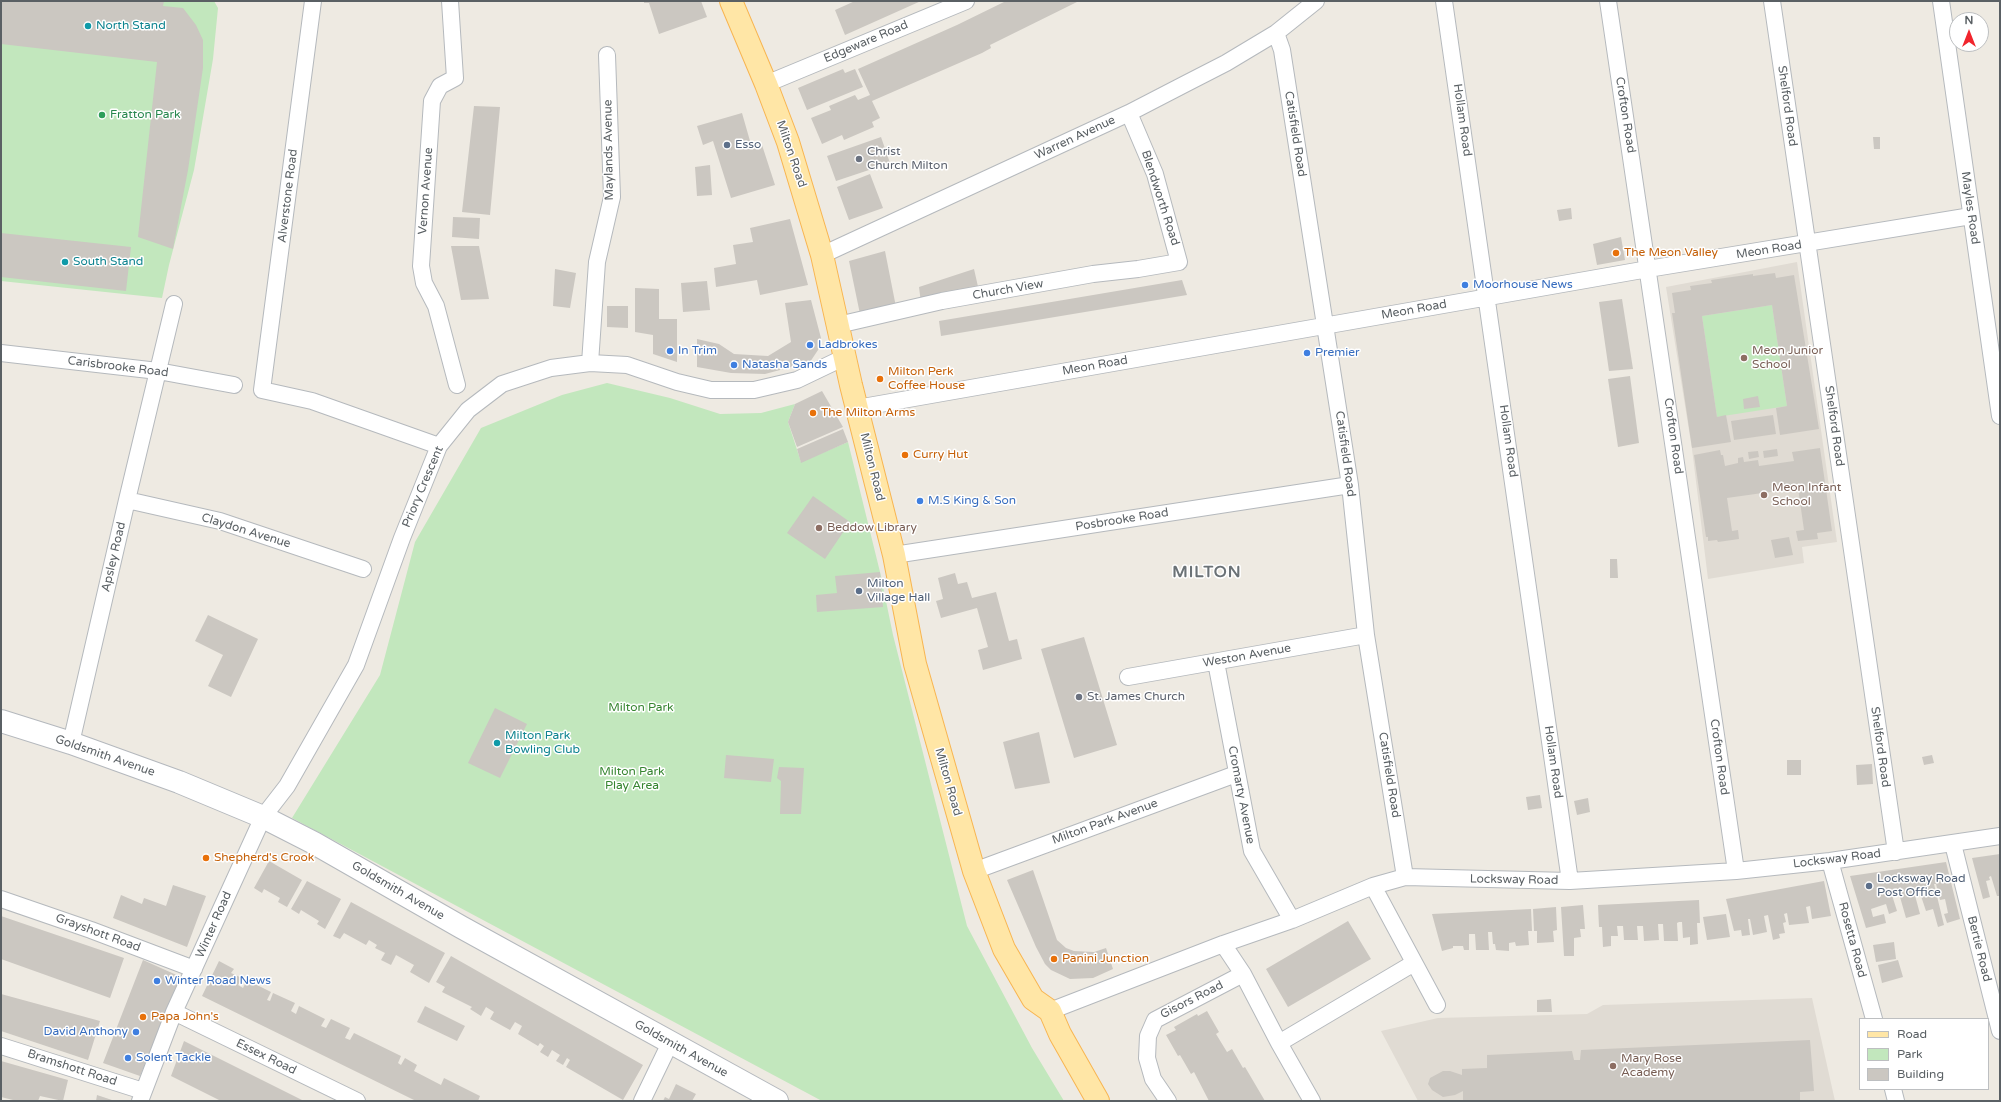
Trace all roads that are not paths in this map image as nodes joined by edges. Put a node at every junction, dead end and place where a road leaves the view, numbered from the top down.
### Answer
1 (313, 1) edge
2 (450, 1) edge
3 (731, 1) edge
4 (966, 1) edge
5 (1316, 1) edge
6 (1444, 1) edge
7 (1608, 1) edge
8 (1772, 1) edge
9 (1941, 1) edge
10 (1276, 33) junction
11 (607, 55) dead end
12 (766, 84) junction
13 (1129, 113) junction
14 (1971, 216) junction
15 (1808, 244) junction
16 (822, 255) junction
17 (1180, 262) joint
18 (1648, 269) junction
19 (1487, 297) junction
20 (174, 304) dead end
21 (838, 325) junction
22 (1325, 325) junction
23 (1, 354) edge
24 (845, 357) junction
25 (590, 363) junction
26 (158, 371) junction
27 (234, 384) dead end
28 (457, 385) dead end
29 (857, 408) junction
30 (2000, 416) edge
31 (439, 446) junction
32 (1350, 484) junction
33 (127, 500) junction
34 (894, 555) junction
35 (363, 569) dead end
36 (1366, 635) junction
37 (1216, 662) junction
38 (1128, 677) dead end
39 (1, 722) edge
40 (72, 743) junction
41 (1236, 774) junction
42 (263, 817) junction
43 (2000, 836) edge
44 (1953, 844) junction
45 (1896, 852) junction
46 (1830, 861) junction
47 (974, 871) junction
48 (1736, 871) junction
49 (1405, 877) junction
50 (1570, 881) junction
51 (1373, 886) junction
52 (1, 899) edge
53 (1292, 920) junction
54 (1222, 944) junction
55 (1414, 963) junction
56 (194, 969) junction
57 (1243, 974) junction
58 (1437, 1006) dead end
59 (1050, 1011) junction
60 (174, 1012) junction
61 (1874, 1018) edge
62 (2000, 1031) edge
63 (670, 1043) junction
64 (1279, 1043) junction
65 (1, 1046) edge
66 (1893, 1090) edge
67 (142, 1096) edge
68 (357, 1101) edge
69 (642, 1101) edge
70 (777, 1101) edge
71 (1098, 1101) edge
72 (1168, 1101) edge
73 (1312, 1101) edge
74 (1896, 1101) edge

1 - 31 street, Alverstone Road
2 - 28 street, Vernon Avenue
3 - 12 main road, Milton Road
4 - 12 street, Edgeware Road
5 - 10 street, Warren Avenue
6 - 19 street, Hollam Road
7 - 18 street, Crofton Road
8 - 15 street, Shelford Road
9 - 14 street, Mayles Road
10 - 13 street, Warren Avenue
10 - 22 street, Catisfield Road
11 - 25 street, Maylands Avenue
12 - 16 main road, Milton Road
13 - 16 street, Warren Avenue
13 - 17 street, Blendworth Road
14 - 15 street, Meon Road
14 - 30 street, Mayles Road
15 - 18 street, Meon Road
15 - 45 street, Shelford Road
16 - 21 main road, Milton Road
17 - 21 street, Church View
18 - 19 street, Meon Road
18 - 48 street, Crofton Road
19 - 22 street, Meon Road
19 - 50 street, Hollam Road
20 - 26 street, Apsley Road
21 - 24 main road, Milton Road
22 - 29 street, Meon Road
22 - 32 street, Catisfield Road
23 - 26 street, Carisbrooke Road
24 - 25 street, Priory Crescent
24 - 29 main road, Milton Road
25 - 31 street, Priory Crescent
26 - 27 street, Carisbrooke Road
26 - 33 street, Apsley Road
29 - 34 main road, Milton Road
31 - 42 street, Priory Crescent
32 - 34 street, Posbrooke Road
32 - 36 street, Catisfield Road
33 - 35 street, Claydon Avenue
33 - 40 street, Apsley Road
34 - 47 main road, Milton Road
36 - 37 street, Weston Avenue
36 - 49 street, Catisfield Road
37 - 38 street, Weston Avenue
37 - 41 street, Cromarty Avenue
39 - 40 main road, Goldsmith Avenue
40 - 42 main road, Goldsmith Avenue
41 - 47 street, Milton Park Avenue
41 - 53 street, Cromarty Avenue
42 - 56 street, Winter Road
42 - 63 main road, Goldsmith Avenue
43 - 44 street, Locksway Road
44 - 45 street, Locksway Road
44 - 62 street, Bertie Road
45 - 46 street, Locksway Road
46 - 48 street, Locksway Road
46 - 61 street, Rosetta Road
47 - 59 main road, Milton Road
48 - 50 street, Locksway Road
49 - 50 street, Locksway Road
49 - 51 street, Locksway Road
51 - 53 street, Locksway Road
51 - 55 street
52 - 56 street, Grayshott Road
53 - 54 street, Locksway Road
54 - 57 street
54 - 59 street, Locksway Road
55 - 58 street
55 - 64 street
56 - 60 street, Winter Road
57 - 64 street
57 - 72 street, Gisors Road
59 - 71 main road, Milton Road
60 - 67 street, Winter Road
60 - 68 street, Essex Road
63 - 69 street
63 - 70 main road, Goldsmith Avenue
64 - 73 street
65 - 67 street, Bramshott Road
66 - 74 street

